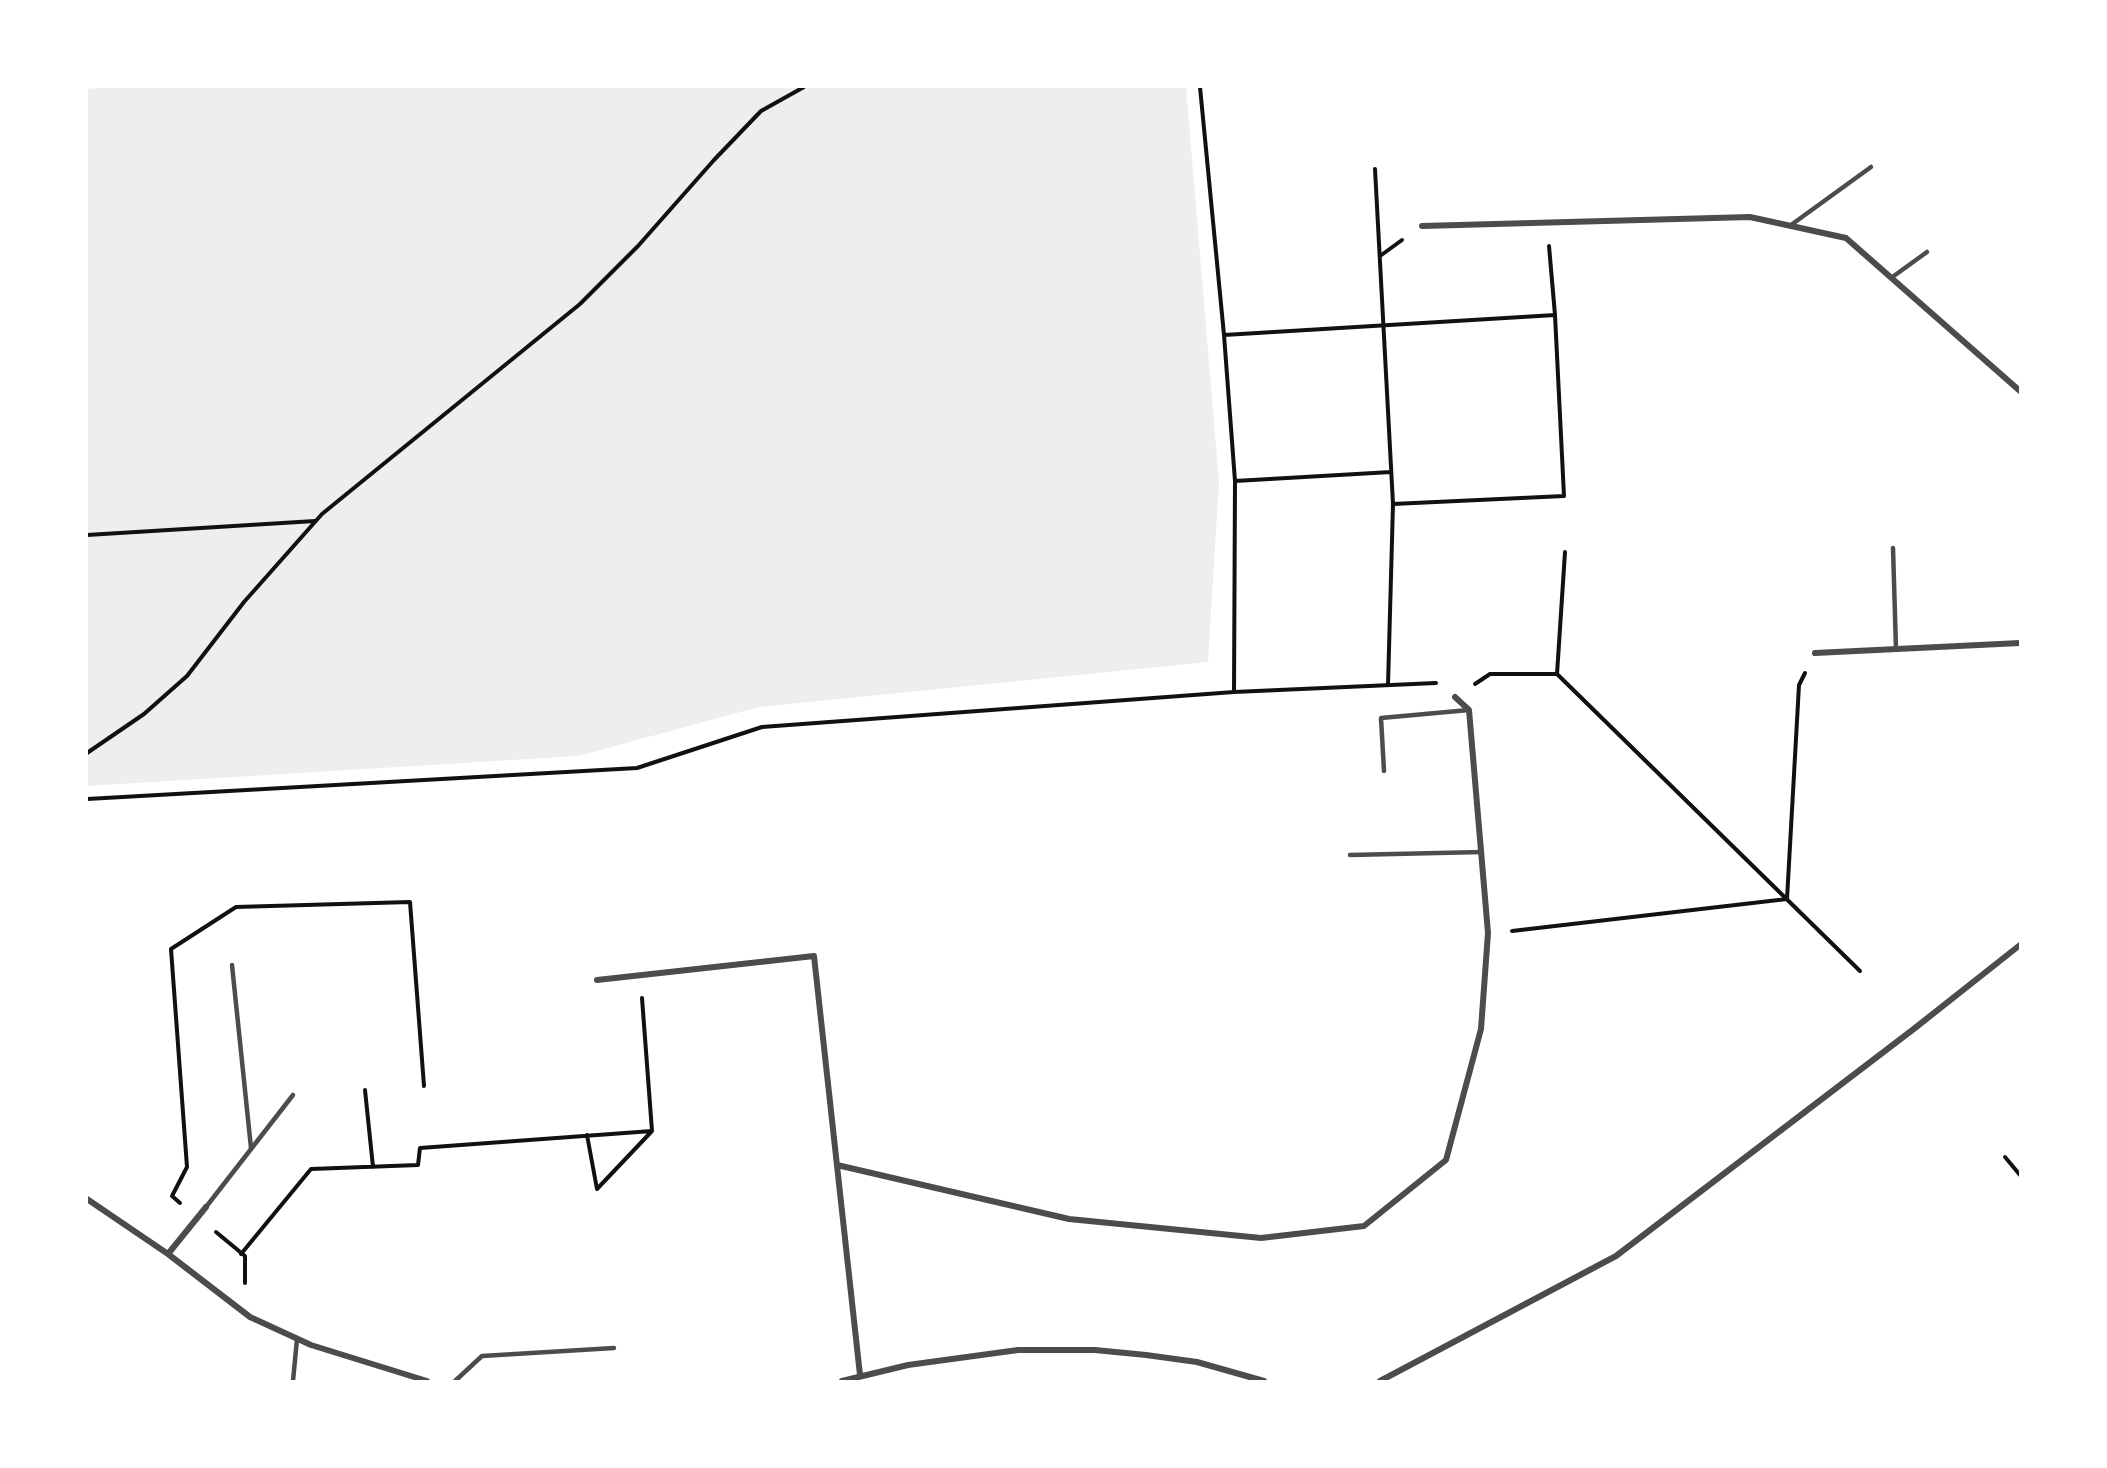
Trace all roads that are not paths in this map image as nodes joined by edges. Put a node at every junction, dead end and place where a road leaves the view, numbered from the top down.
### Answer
1 (1871, 167) dead end
2 (1422, 226) dead end
3 (1790, 226) junction
4 (1927, 252) dead end
5 (1891, 278) junction
6 (2020, 391) edge
7 (1893, 548) dead end
8 (2020, 643) edge
9 (1896, 649) junction
10 (1815, 653) road end
11 (1455, 697) road end
12 (1469, 710) junction
13 (1384, 771) dead end
14 (1482, 852) junction
15 (1350, 855) dead end
16 (2020, 945) edge
17 (232, 965) dead end
18 (597, 980) dead end
19 (293, 1095) dead end
20 (251, 1148) junction
21 (837, 1165) junction
22 (87, 1199) edge
23 (206, 1207) joint
24 (168, 1254) junction
25 (297, 1339) junction
26 (614, 1348) dead end
27 (860, 1376) junction
28 (293, 1381) edge
29 (427, 1381) edge
30 (455, 1381) edge
31 (842, 1381) edge
32 (1264, 1381) edge
33 (1380, 1381) edge

1 - 3 lane
2 - 3 street
3 - 5 street
4 - 5 lane
5 - 6 street
7 - 9 lane
8 - 9 street
9 - 10 street
11 - 12 street
12 - 13 lane
12 - 14 street
14 - 15 lane
14 - 21 street
16 - 33 street
17 - 20 lane
18 - 21 street
19 - 20 lane
20 - 23 lane
21 - 27 street
22 - 24 street
23 - 24 street
24 - 25 street
25 - 28 lane
25 - 29 street
26 - 30 lane
27 - 31 street
27 - 32 street

